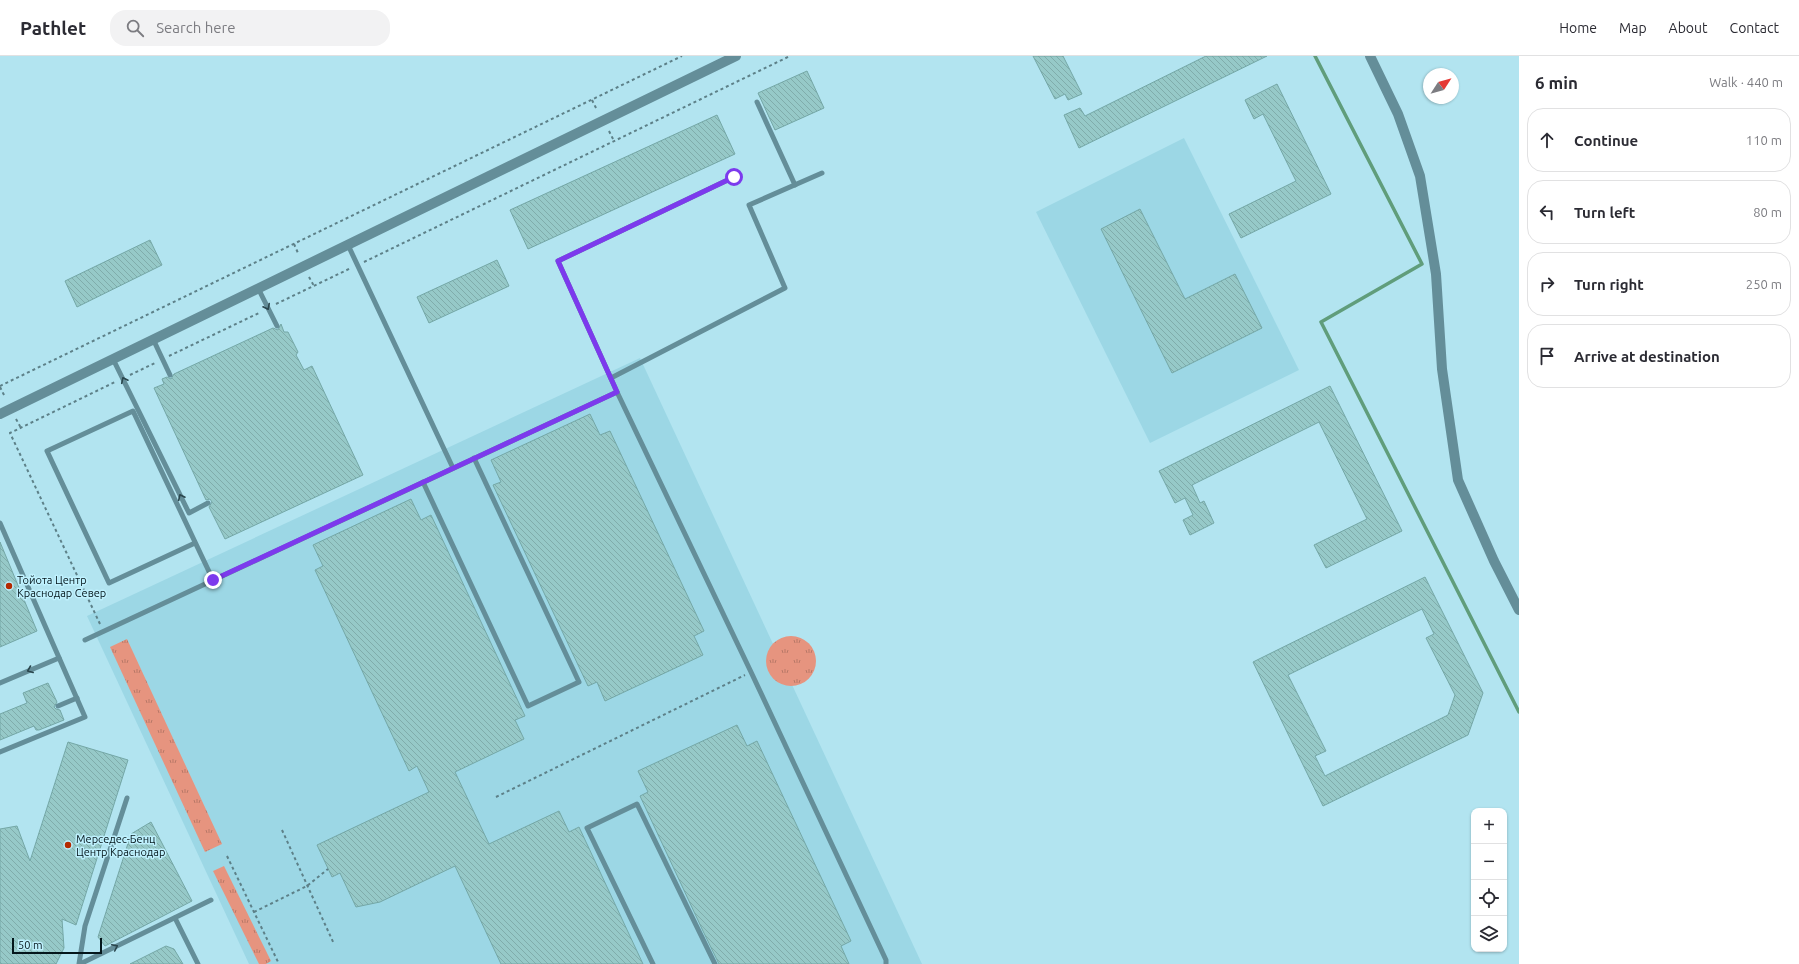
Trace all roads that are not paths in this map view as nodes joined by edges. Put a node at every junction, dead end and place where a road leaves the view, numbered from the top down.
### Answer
1 (736, 56) edge
2 (1370, 56) edge
3 (757, 102) dead end
4 (822, 173) dead end
5 (734, 177) dead end
6 (795, 185) junction
7 (348, 245) junction
8 (258, 288) junction
9 (277, 326) dead end
10 (153, 339) junction
11 (113, 359) junction
12 (170, 376) dead end
13 (611, 378) junction
14 (617, 392) junction
15 (0, 414) edge
16 (474, 458) junction
17 (453, 468) junction
18 (423, 482) junction
19 (208, 503) dead end
20 (0, 523) edge
21 (195, 543) junction
22 (213, 580) junction
23 (1519, 610) edge
24 (85, 640) dead end
25 (59, 658) junction
26 (0, 683) edge
27 (77, 698) junction
28 (58, 706) dead end
29 (0, 752) edge
30 (127, 798) dead end
31 (211, 900) dead end
32 (175, 918) junction
33 (80, 964) edge
34 (198, 964) edge
35 (653, 964) edge
36 (715, 964) edge
37 (886, 964) edge

1 - 7 street
2 - 23 street
3 - 6 lane
4 - 6 lane
5 - 13 lane
6 - 13 lane
7 - 8 street
7 - 17 lane
8 -> 9 lane
8 - 10 street
10 - 11 street
10 - 12 lane
11 - 15 street
19 -> 11 lane
13 - 14 lane
14 - 16 lane
14 - 37 lane
16 - 17 lane
16 - 18 lane
17 - 18 lane
18 - 22 lane
20 - 25 lane
21 - 21 lane
21 - 22 lane
22 - 24 lane
25 -> 26 lane
25 - 27 lane
27 - 28 lane
27 - 29 lane
30 - 33 lane
31 - 32 lane
33 -> 32 lane
32 - 34 lane
35 - 36 lane

